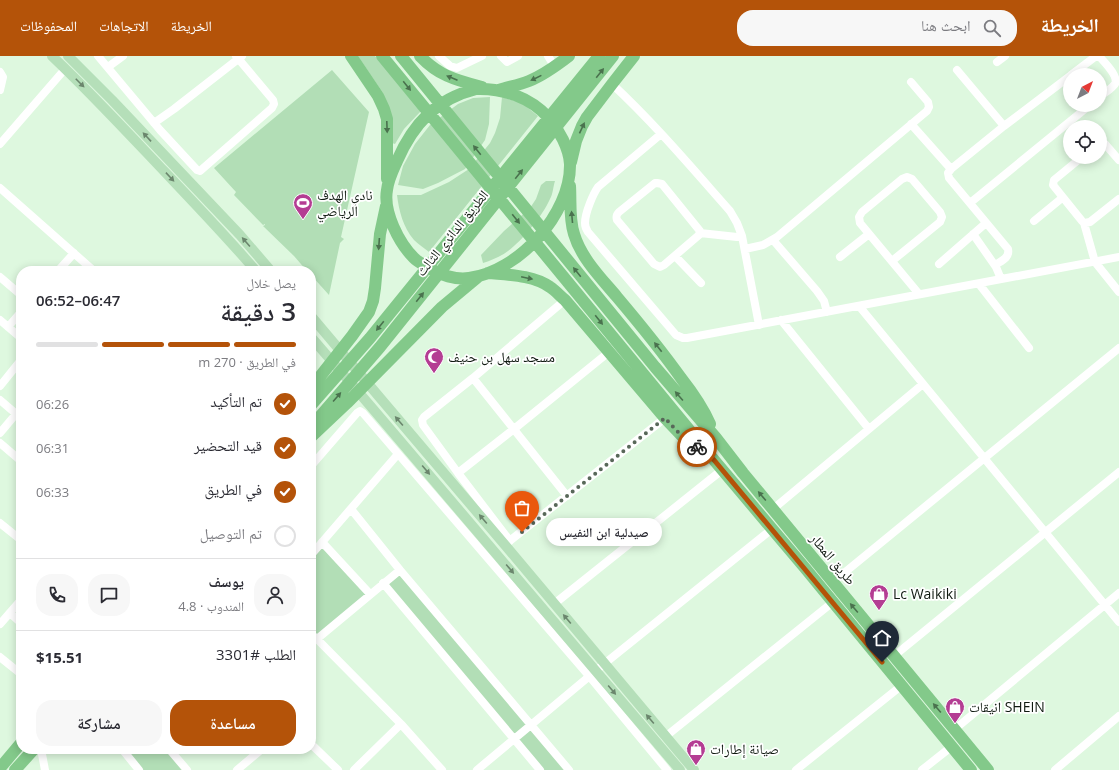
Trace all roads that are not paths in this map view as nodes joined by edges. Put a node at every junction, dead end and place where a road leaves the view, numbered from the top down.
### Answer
1 (52, 56) edge
2 (68, 56) edge
3 (98, 56) edge
4 (123, 56) edge
5 (351, 56) edge
6 (382, 56) edge
7 (400, 56) edge
8 (420, 56) edge
9 (439, 56) edge
10 (482, 56) edge
11 (501, 56) edge
12 (518, 56) edge
13 (548, 56) edge
14 (569, 56) edge
15 (599, 56) edge
16 (613, 56) edge
17 (634, 56) edge
18 (1005, 56) edge
19 (1096, 56) edge
20 (1099, 56) edge
21 (239, 57) edge
22 (997, 62) dead end
23 (108, 67) junction
24 (555, 67) junction
25 (1080, 68) edge
26 (65, 69) junction
27 (958, 70) dead end
28 (0, 72) edge
29 (1063, 80) edge
30 (911, 82) dead end
31 (612, 84) junction
32 (494, 89) junction
33 (0, 90) edge
34 (1107, 90) edge
35 (1081, 112) edge
36 (154, 123) junction
37 (911, 124) junction
38 (1004, 126) junction
39 (661, 134) junction
40 (0, 144) edge
41 (1107, 146) edge
42 (1119, 160) edge
43 (1073, 164) edge
44 (951, 169) junction
45 (569, 170) junction
46 (0, 188) edge
47 (387, 190) junction
48 (1062, 198) junction
49 (1119, 199) edge
50 (970, 203) junction
51 (386, 206) junction
52 (1034, 221) dead end
53 (986, 223) junction
54 (1084, 223) junction
55 (700, 234) junction
56 (869, 234) junction
57 (973, 234) junction
58 (742, 236) junction
59 (773, 240) junction
60 (745, 248) junction
61 (74, 254) junction
62 (675, 256) junction
63 (840, 257) dead end
64 (1119, 257) edge
65 (892, 261) junction
66 (1095, 262) junction
67 (939, 264) dead end
68 (995, 265) junction
69 (63, 266) edge
70 (88, 266) edge
71 (252, 266) edge
72 (267, 266) edge
73 (484, 275) junction
74 (0, 277) edge
75 (1001, 279) junction
76 (701, 284) dead end
77 (978, 284) junction
78 (16, 291) edge
79 (1119, 292) edge
80 (919, 294) junction
81 (565, 300) junction
82 (859, 306) junction
83 (827, 312) junction
84 (16, 318) edge
85 (0, 320) edge
86 (782, 320) junction
87 (316, 322) edge
88 (759, 325) junction
89 (8, 327) junction
90 (16, 334) edge
91 (316, 342) edge
92 (1029, 348) dead end
93 (1119, 348) edge
94 (610, 352) junction
95 (16, 366) edge
96 (472, 378) junction
97 (316, 382) edge
98 (923, 384) junction
99 (0, 386) edge
100 (316, 399) edge
101 (0, 400) edge
102 (16, 413) edge
103 (665, 418) junction
104 (16, 419) edge
105 (316, 421) edge
106 (514, 429) junction
107 (869, 429) junction
108 (316, 432) edge
109 (0, 433) edge
110 (716, 438) junction
111 (0, 443) edge
112 (398, 454) junction
113 (16, 457) edge
114 (984, 458) junction
115 (316, 460) edge
116 (714, 460) junction
117 (722, 470) junction
118 (458, 472) junction
119 (1119, 472) edge
120 (567, 496) junction
121 (351, 508) junction
122 (773, 509) junction
123 (1, 525) edge
124 (772, 529) junction
125 (1045, 532) junction
126 (16, 536) edge
127 (322, 542) junction
128 (508, 543) junction
129 (316, 549) edge
130 (400, 570) junction
131 (833, 582) junction
132 (384, 583) junction
133 (1119, 593) edge
134 (370, 594) junction
135 (833, 602) junction
136 (554, 604) junction
137 (1105, 605) junction
138 (16, 606) edge
139 (10, 613) junction
140 (16, 618) edge
141 (1119, 622) edge
142 (0, 624) edge
143 (316, 634) edge
144 (316, 638) edge
145 (0, 656) edge
146 (894, 656) junction
147 (604, 664) junction
148 (16, 670) edge
149 (593, 673) junction
150 (901, 686) junction
151 (1119, 716) edge
152 (401, 724) junction
153 (531, 724) junction
154 (955, 729) junction
155 (665, 736) junction
156 (513, 739) junction
157 (951, 747) junction
158 (16, 749) edge
159 (316, 749) edge
160 (29, 754) edge
161 (42, 754) edge
162 (126, 754) edge
163 (173, 754) edge
164 (256, 754) edge
165 (0, 768) edge
166 (15, 770) edge
167 (45, 770) edge
168 (139, 770) edge
169 (187, 770) edge
170 (237, 770) edge
171 (338, 770) edge
172 (354, 770) edge
173 (442, 770) edge
174 (477, 770) edge
175 (540, 770) edge
176 (569, 770) edge
177 (667, 770) edge
178 (680, 770) edge
179 (694, 770) edge
180 (796, 770) edge
181 (922, 770) edge
182 (971, 770) edge
183 (988, 770) edge
184 (1055, 770) edge

1 - 26 main road
72 -> 2 main road
3 - 23 street
4 - 23 street
5 -> 47 highway
6 -> 116 highway, طريق المطار
110 -> 7 highway, طريق المطار
32 -> 8 highway
9 - 10 street
11 - 12 street
13 - 24 street
14 - 24 highway
15 -> 100 highway, الطريق الدائري الثالث
105 -> 16 highway, الطريق الدائري الثالث
17 - 31 highway
18 - 22 street
19 - 25 street
20 - 34 street
21 - 36 street
21 - 36 street
23 - 36 street
24 -> 32 highway
26 - 40 street
26 -> 71 main road
27 - 38 street
28 - 33 street
29 - 38 street
30 - 37 street
31 - 39 street
45 -> 31 highway
32 - 45 highway
32 - 47 highway
35 - 50 street
37 - 44 street
37 - 59 street
38 - 44 street
39 - 58 street
39 - 88 street
41 - 42 street
43 - 48 street
44 - 50 street
45 - 73 highway
110 -> 45 highway
46 - 61 street
47 - 51 highway
48 - 52 street
48 - 54 street
49 - 54 street
50 - 53 street
51 - 73 highway
51 -> 97 highway
53 - 57 street
53 - 68 street
54 - 66 street
55 - 58 street
55 - 62 street
55 - 62 street
56 - 63 street
56 - 65 street
56 - 65 street
57 - 67 street
57 - 68 street
58 - 60 street
59 - 60 street
59 - 83 street
60 - 88 street
61 - 69 street
61 - 70 street
62 - 76 street
64 - 66 street
65 - 80 street
66 - 75 street
66 - 79 street
68 - 75 street
73 -> 81 highway
73 - 108 highway
74 - 78 street
75 - 77 street
77 - 80 street
77 - 92 street
80 - 82 street
81 - 94 highway
81 - 96 street
82 - 83 street
82 - 98 street
83 - 86 street
84 - 89 street
85 - 89 street
86 - 88 street
86 - 107 street
128 -> 87 main road
89 - 90 street
91 -> 149 main road
93 - 114 street
94 - 103 highway
94 - 106 street
95 - 99 street
96 - 106 street
96 - 118 street
98 - 107 street
98 - 114 street
101 - 102 street
103 - 116 highway
103 - 120 street
104 - 109 street
106 - 118 street
106 - 120 street
107 - 122 street
122 -> 110 highway, طريق المطار
111 - 113 street
112 - 115 street
112 - 121 street
112 - 149 street
114 - 125 street
114 - 131 street
116 - 117 highway, طريق المطار
117 - 124 highway, طريق المطار
117 - 136 street
118 - 128 street
119 - 125 street
120 - 128 street
121 - 127 street
121 - 130 street
122 - 131 highway, طريق المطار
123 - 126 street
124 - 135 highway, طريق المطار
124 - 147 street
125 - 137 street
125 - 146 street
127 - 129 street
127 - 134 street
128 - 136 main road
130 - 132 street
130 - 153 street
146 -> 131 highway, طريق المطار
132 - 134 street
132 - 156 street
133 - 137 street
134 - 143 street
135 - 150 highway, طريق المطار
135 - 155 street
147 -> 136 main road
137 - 141 street
137 - 154 street
138 - 139 street
139 - 140 street
139 - 142 street
144 - 152 street
145 - 148 street
154 -> 146 highway, طريق المطار
147 - 149 street
155 -> 147 main road
149 - 153 street
149 - 177 street
149 -> 178 main road
150 - 157 highway, طريق المطار
150 - 180 street
151 - 184 street
152 - 172 street
152 - 173 street
153 - 156 street
153 - 176 street
154 - 183 highway, طريق المطار
155 - 179 main road
156 - 174 street
156 - 175 street
157 - 181 street
157 - 182 highway, طريق المطار
158 - 165 highway
159 - 171 street
160 - 166 highway
161 - 167 street
162 - 168 street
163 - 169 street
164 - 170 street

